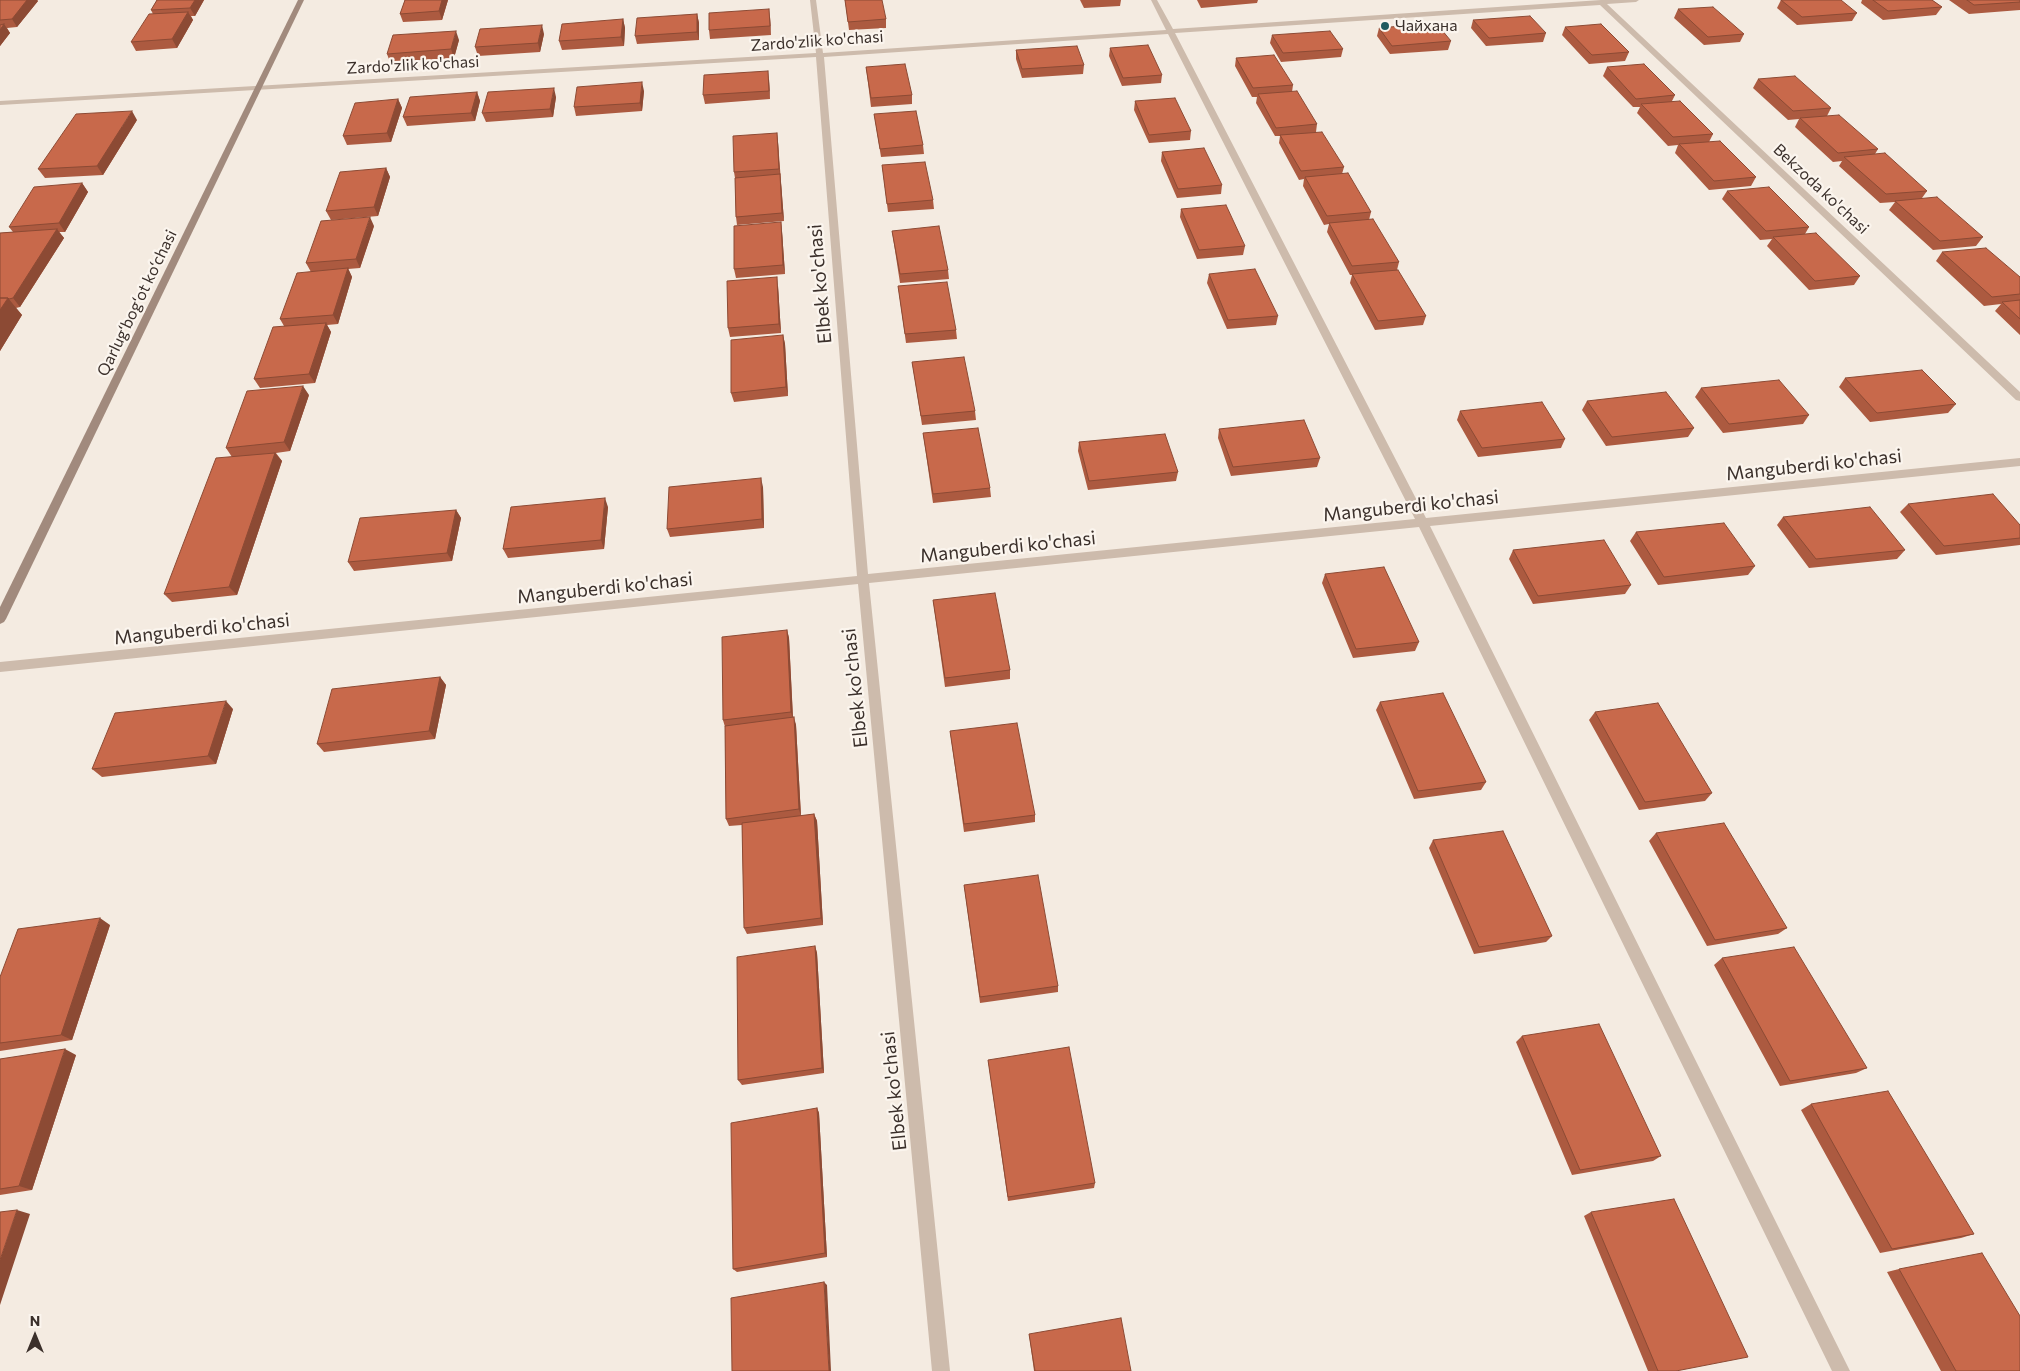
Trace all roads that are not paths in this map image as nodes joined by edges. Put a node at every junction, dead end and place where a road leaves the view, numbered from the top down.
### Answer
1 (301, 0) edge
2 (814, 0) edge
3 (1154, 0) edge
4 (1481, 0) edge
5 (1636, 0) edge
6 (1601, 2) junction
7 (1490, 10) junction
8 (1170, 30) junction
9 (820, 54) junction
10 (257, 88) junction
11 (0, 103) edge
12 (2020, 398) edge
13 (2020, 462) edge
14 (1422, 522) junction
15 (863, 580) junction
16 (0, 619) edge
17 (0, 667) edge
18 (941, 1371) edge
19 (1841, 1371) edge

1 - 10 main road, Qarlug‘bog‘ot ko‘chasi
2 - 9 street, Elbek ko'chasi
3 - 8 street
4 - 7 street
5 - 6 street, Zardo'zlik ko'chasi
6 - 7 street, Zardo'zlik ko'chasi
6 - 12 street, Bekzoda ko'chasi
7 - 8 street, Zardo'zlik ko'chasi
8 - 9 street, Zardo'zlik ko'chasi
8 - 14 street
9 - 10 street, Zardo'zlik ko'chasi
9 - 15 street, Elbek ko'chasi
10 - 11 street, Zardo'zlik ko'chasi
10 - 16 main road, Qarlug‘bog‘ot ko‘chasi
13 - 14 street, Manguberdi ko'chasi
14 - 15 street, Manguberdi ko'chasi
14 - 19 street
15 - 17 street, Manguberdi ko'chasi
15 - 18 street, Elbek ko'chasi

